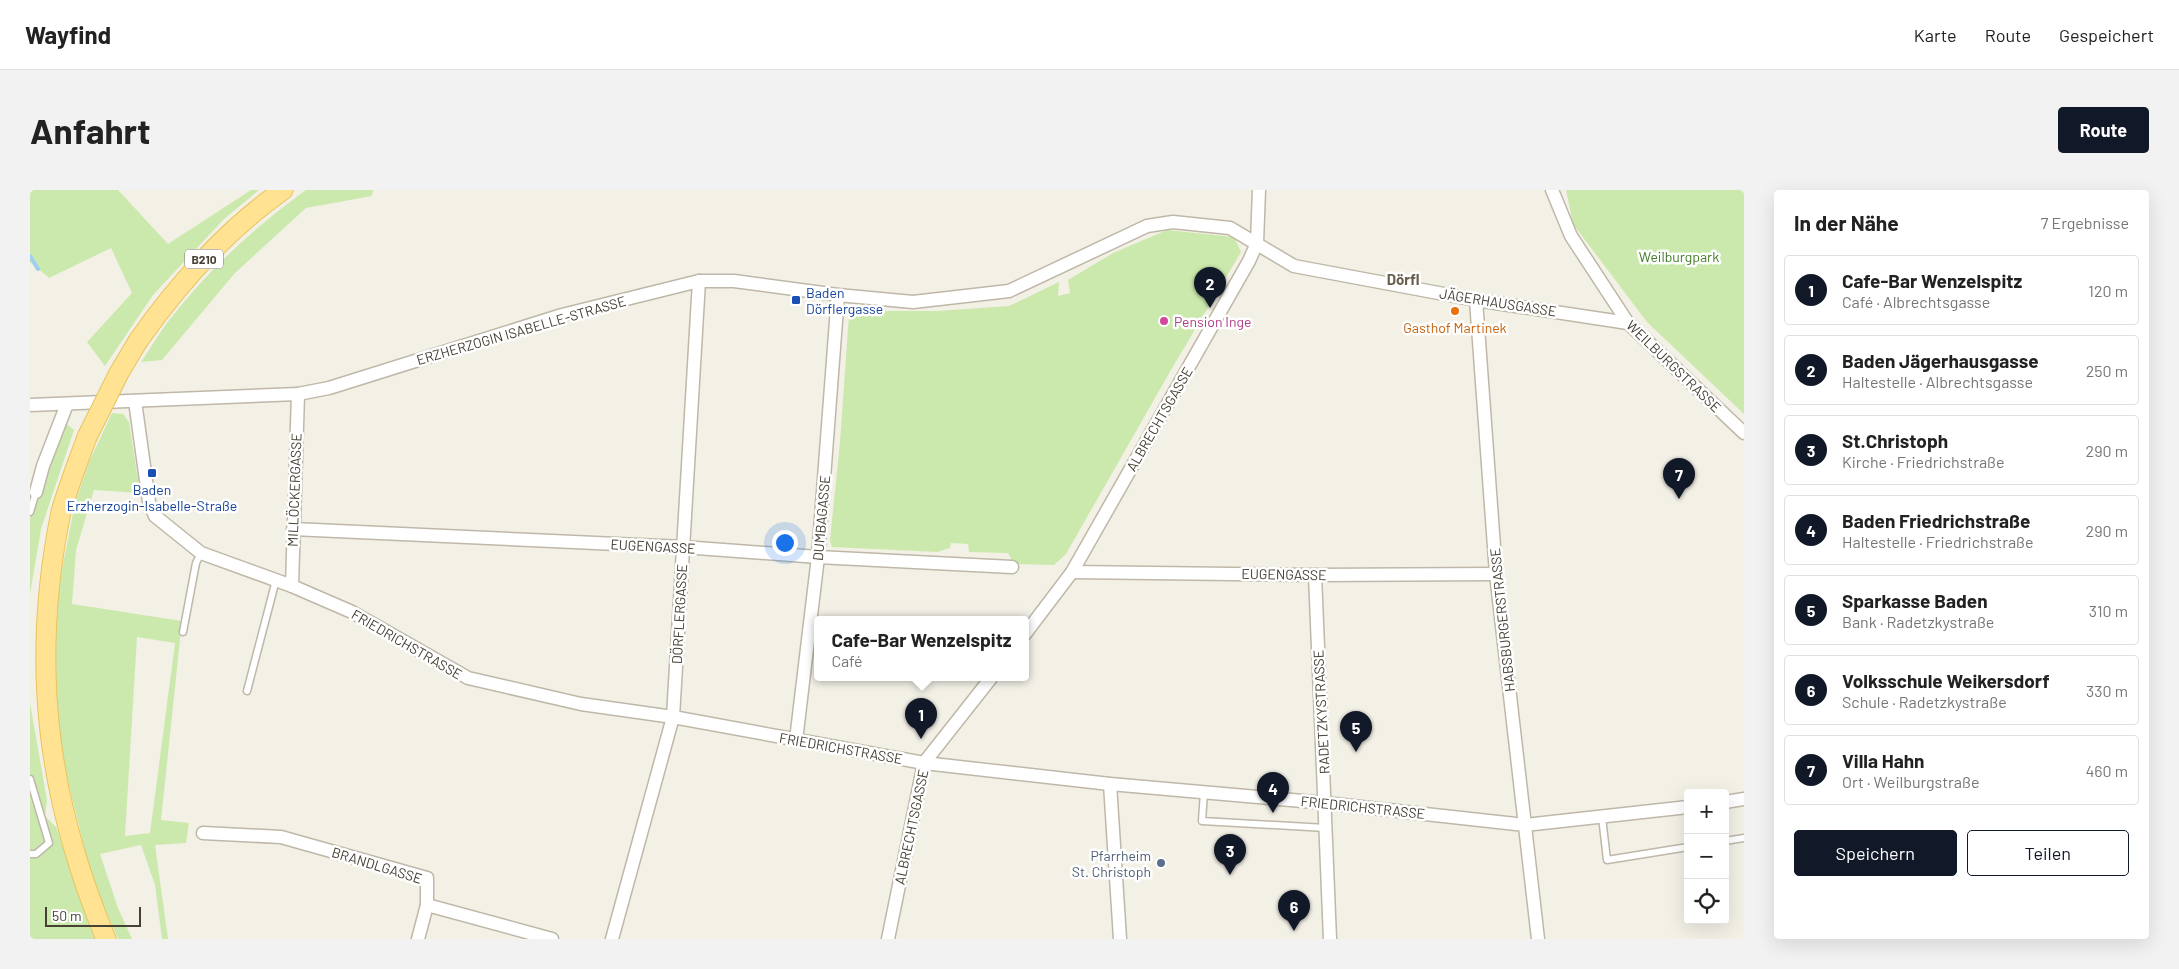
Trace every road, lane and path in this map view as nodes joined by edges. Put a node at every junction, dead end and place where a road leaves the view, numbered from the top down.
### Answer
1 (283, 190) edge
2 (1260, 190) edge
3 (1552, 190) edge
4 (1257, 243) junction
5 (699, 281) junction
6 (838, 295) junction
7 (1476, 300) junction
8 (1628, 323) junction
9 (298, 394) junction
10 (135, 401) junction
11 (67, 404) junction
12 (30, 405) edge
13 (1744, 433) edge
14 (36, 492) joint
15 (30, 512) edge
16 (293, 529) junction
17 (683, 547) junction
18 (201, 553) junction
19 (818, 557) junction
20 (1012, 567) dead end
21 (1072, 572) junction
22 (1496, 574) junction
23 (1316, 575) junction
24 (276, 580) junction
25 (292, 586) junction
26 (1029, 629) edge
27 (183, 632) dead end
28 (989, 681) edge
29 (246, 691) dead end
30 (673, 716) junction
31 (796, 740) junction
32 (924, 763) junction
33 (30, 779) edge
34 (1110, 784) junction
35 (1204, 792) junction
36 (1744, 799) edge
37 (1729, 801) edge
38 (1326, 802) junction
39 (1684, 807) edge
40 (1602, 817) junction
41 (1525, 825) junction
42 (1326, 828) junction
43 (202, 833) dead end
44 (1744, 838) edge
45 (1729, 840) edge
46 (1684, 848) edge
47 (30, 854) edge
48 (427, 905) junction
49 (106, 939) edge
50 (418, 939) edge
51 (552, 939) edge
52 (612, 939) edge
53 (888, 939) edge
54 (1120, 939) edge
55 (1330, 939) edge
56 (1538, 939) edge

1 - 49 main road, B210, bridge
2 - 4 street, ALBRECHTSGASSE
3 - 8 street, WEILBURGSTRASSE
4 - 6 street, ERZHERZOGIN ISABELLE-STRASSE
4 - 7 street, JÄGERHAUSGASSE
4 - 21 street, ALBRECHTSGASSE
5 - 6 street, ERZHERZOGIN ISABELLE-STRASSE
5 - 9 street, ERZHERZOGIN ISABELLE-STRASSE
5 - 17 street, DÖRFLERGASSE
6 - 19 street, DUMBAGASSE
7 - 8 street, JÄGERHAUSGASSE
7 - 22 street, HABSBURGERSTRASSE
8 - 13 street, WEILBURGSTRASSE
9 - 10 street, ERZHERZOGIN ISABELLE-STRASSE
9 - 16 street, MILLÖCKERGASSE
10 - 11 street, ERZHERZOGIN ISABELLE-STRASSE
10 - 18 street, FRIEDRICHSTRASSE
11 - 12 street, ERZHERZOGIN ISABELLE-STRASSE
11 - 14 street
14 - 15 lane
16 - 17 street, EUGENGASSE
16 - 25 street, MILLÖCKERGASSE
17 - 19 street, EUGENGASSE
17 - 30 street, DÖRFLERGASSE
18 - 24 street, FRIEDRICHSTRASSE
18 - 27 lane
19 - 20 street, EUGENGASSE
19 - 31 street, DUMBAGASSE
21 - 23 street, EUGENGASSE
21 - 26 street, ALBRECHTSGASSE
22 - 23 street, EUGENGASSE
22 - 41 street, HABSBURGERSTRASSE
23 - 38 street, RADETZKYSTRASSE
24 - 25 street, FRIEDRICHSTRASSE
24 - 29 lane
25 - 30 street, FRIEDRICHSTRASSE
28 - 32 street, ALBRECHTSGASSE
30 - 31 street, FRIEDRICHSTRASSE
30 - 52 street, DÖRFLERGASSE
31 - 32 street, FRIEDRICHSTRASSE
32 - 34 street, FRIEDRICHSTRASSE
32 - 53 street, ALBRECHTSGASSE
33 - 47 lane
34 - 35 street, FRIEDRICHSTRASSE
34 - 54 street
35 - 38 street, FRIEDRICHSTRASSE
35 - 42 lane
36 - 37 street
38 - 41 street, FRIEDRICHSTRASSE
38 - 42 street, RADETZKYSTRASSE
39 - 40 street, FRIEDRICHSTRASSE
40 - 41 street, FRIEDRICHSTRASSE
40 - 46 lane
41 - 56 street, HABSBURGERSTRASSE
42 - 55 street, RADETZKYSTRASSE
43 - 48 street, BRANDLGASSE
44 - 45 lane
48 - 50 street
48 - 51 street, BRANDLGASSE

